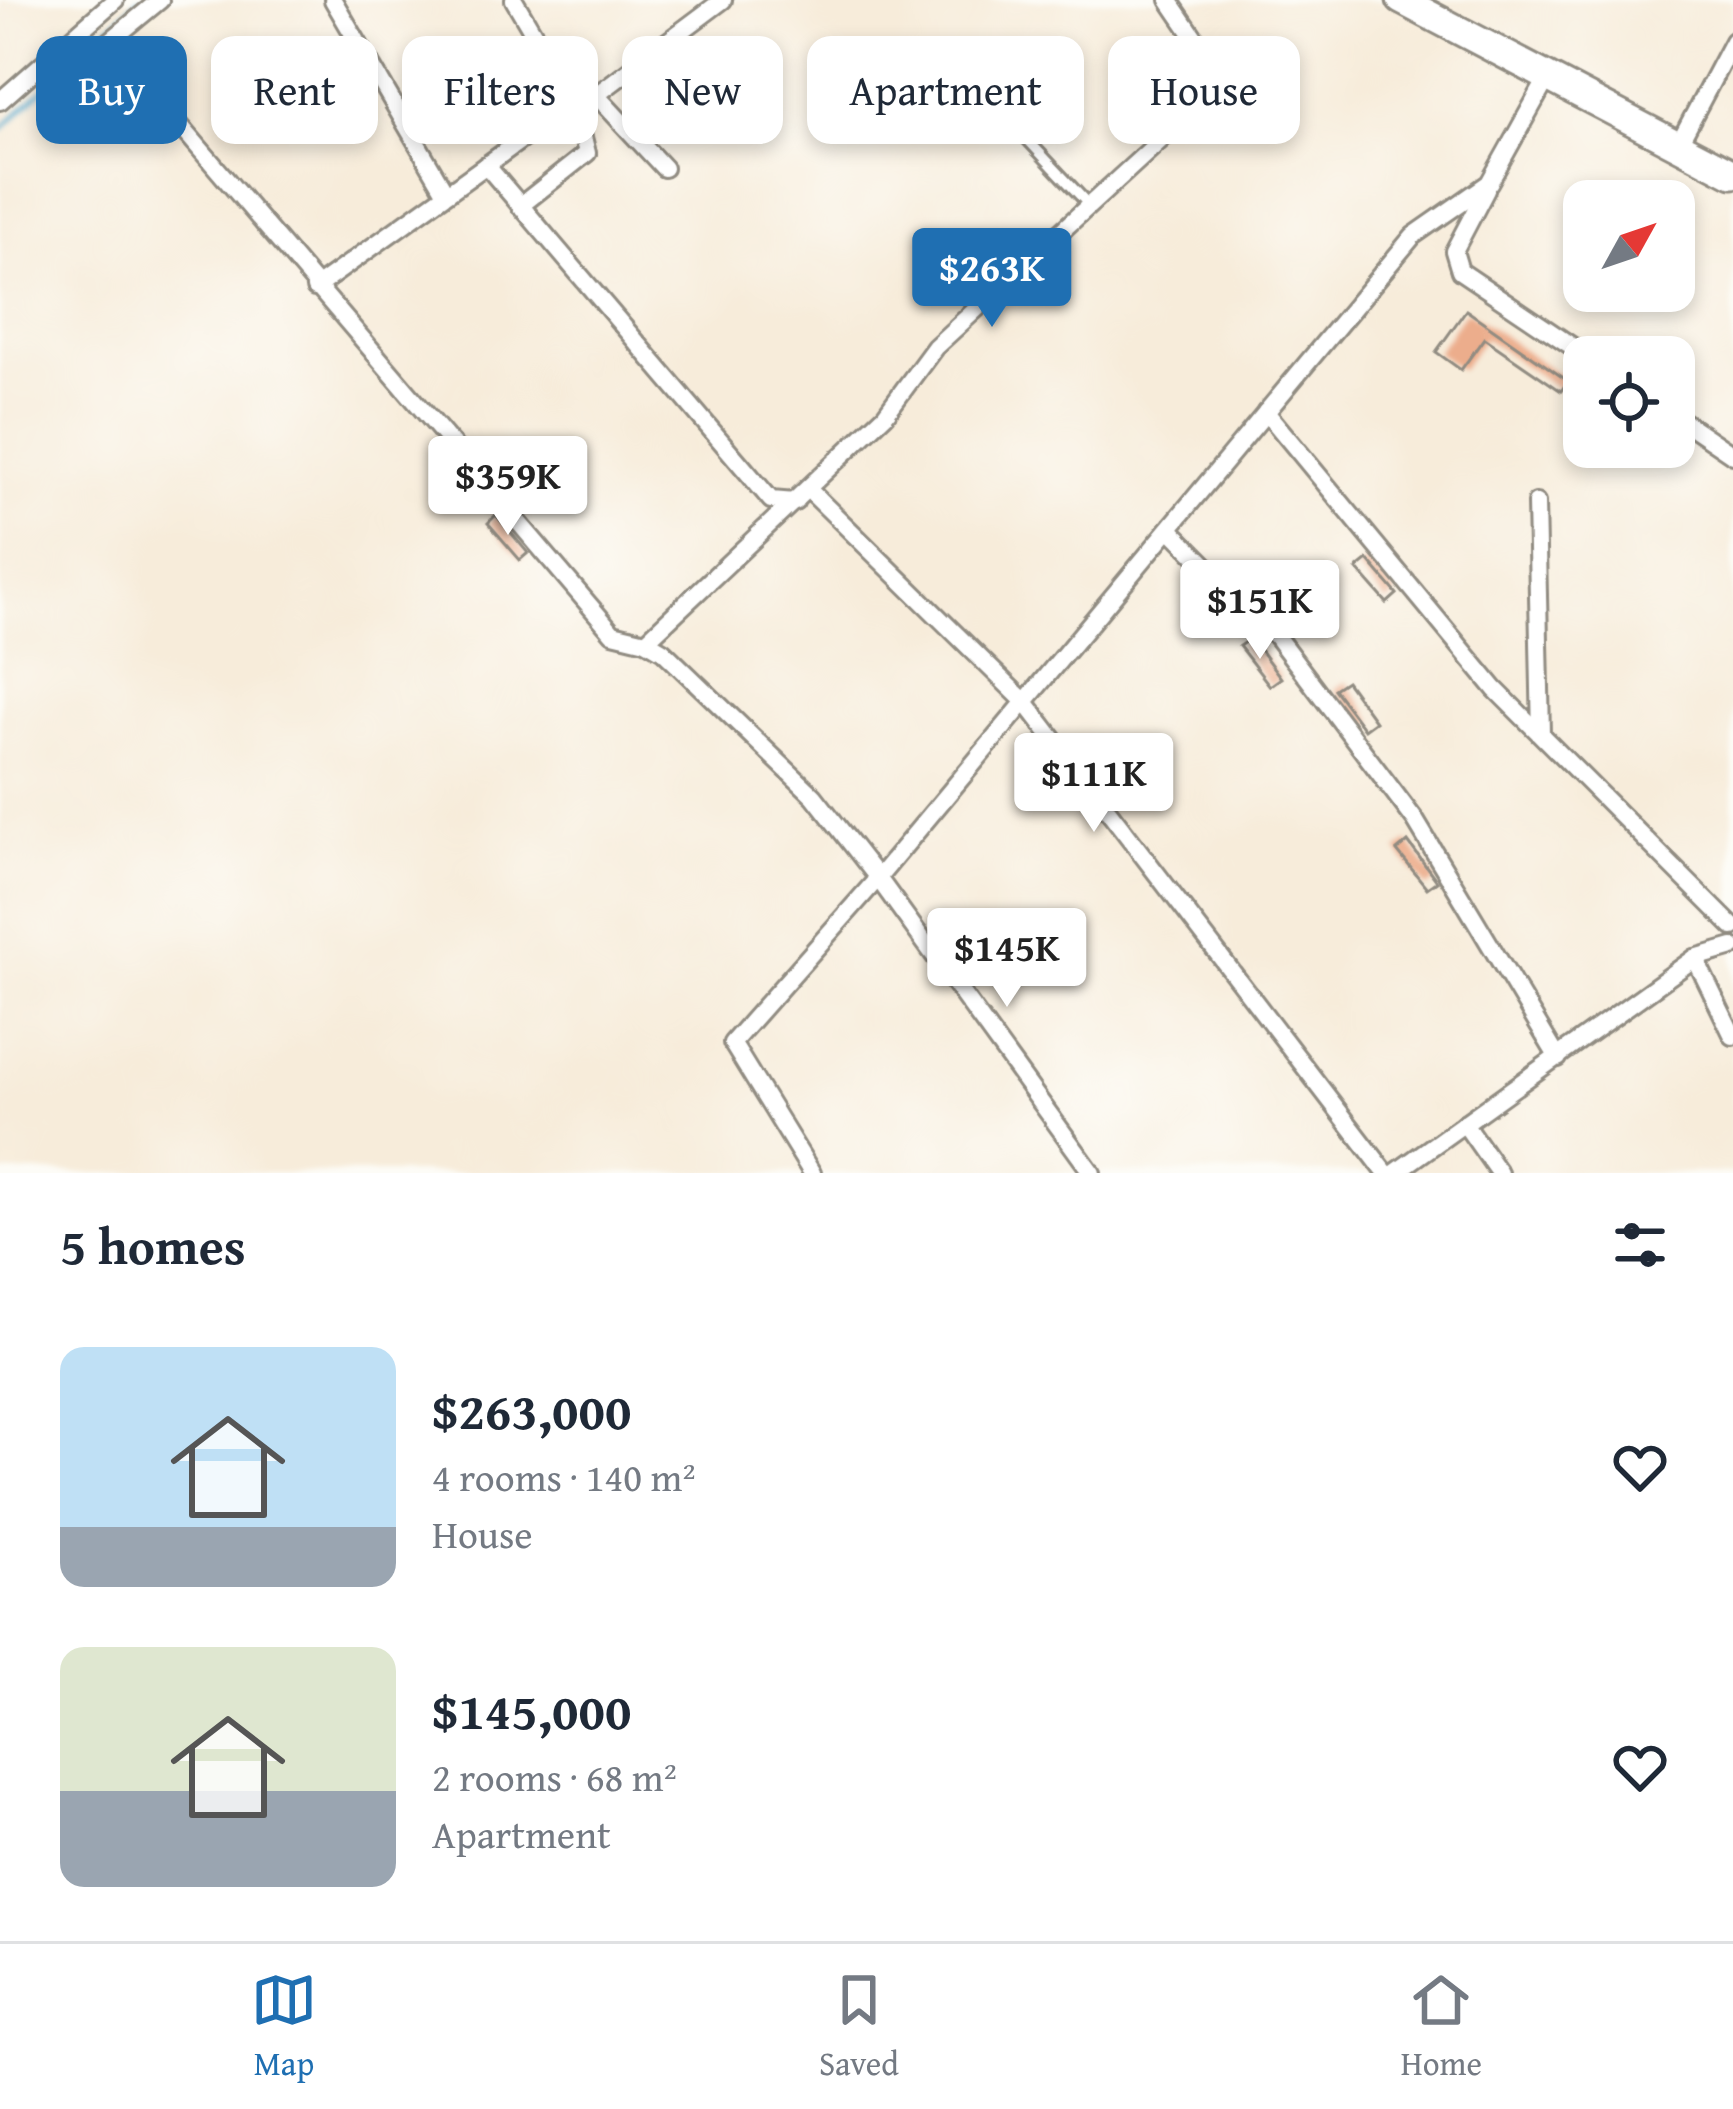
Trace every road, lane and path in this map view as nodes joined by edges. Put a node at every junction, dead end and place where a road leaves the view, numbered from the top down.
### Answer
1 (115, 0) edge
2 (160, 0) edge
3 (333, 0) edge
4 (514, 0) edge
5 (723, 0) edge
6 (1169, 0) edge
7 (1401, 0) edge
8 (535, 36) edge
9 (1733, 41) edge
10 (1549, 77) junction
11 (598, 93) edge
12 (598, 96) edge
13 (0, 101) edge
14 (515, 144) edge
15 (585, 144) edge
16 (1032, 144) edge
17 (1678, 145) junction
18 (486, 165) junction
19 (664, 168) dead end
20 (1733, 174) edge
21 (1489, 184) junction
22 (446, 193) junction
23 (1089, 205) junction
24 (520, 206) junction
25 (316, 288) junction
26 (1563, 340) edge
27 (1266, 412) junction
28 (1695, 429) edge
29 (1733, 455) edge
30 (802, 496) junction
31 (1536, 503) dead end
32 (1171, 529) junction
33 (646, 641) junction
34 (1026, 703) junction
35 (1540, 734) junction
36 (878, 878) junction
37 (1733, 927) edge
38 (1733, 947) edge
39 (1695, 958) junction
40 (1731, 1030) edge
41 (1558, 1058) junction
42 (1464, 1123) junction
43 (812, 1173) edge
44 (1092, 1173) edge
45 (1386, 1173) edge
46 (1395, 1173) edge
47 (1499, 1173) edge

1 - 13 street
2 - 25 street
3 - 22 street
4 - 8 street
5 - 11 street
6 - 23 street
7 - 10 main road
9 - 17 street
10 - 17 main road
10 - 21 street
12 - 19 street
14 - 18 street
15 - 24 street
16 - 23 lane
17 - 20 main road
18 - 22 street
18 - 24 street
21 - 26 street
21 - 27 street
22 - 25 street
23 - 30 street
24 - 30 street
25 - 33 street
27 - 32 street
27 - 35 street
28 - 29 street
30 - 33 street
30 - 34 street
31 - 35 street
32 - 34 street
32 - 41 street
33 - 36 street
34 - 36 street
34 - 45 street
35 - 37 street
36 - 43 street
36 - 44 street
38 - 39 street
39 - 40 street
39 - 41 street
41 - 42 street
42 - 46 street
42 - 47 street

